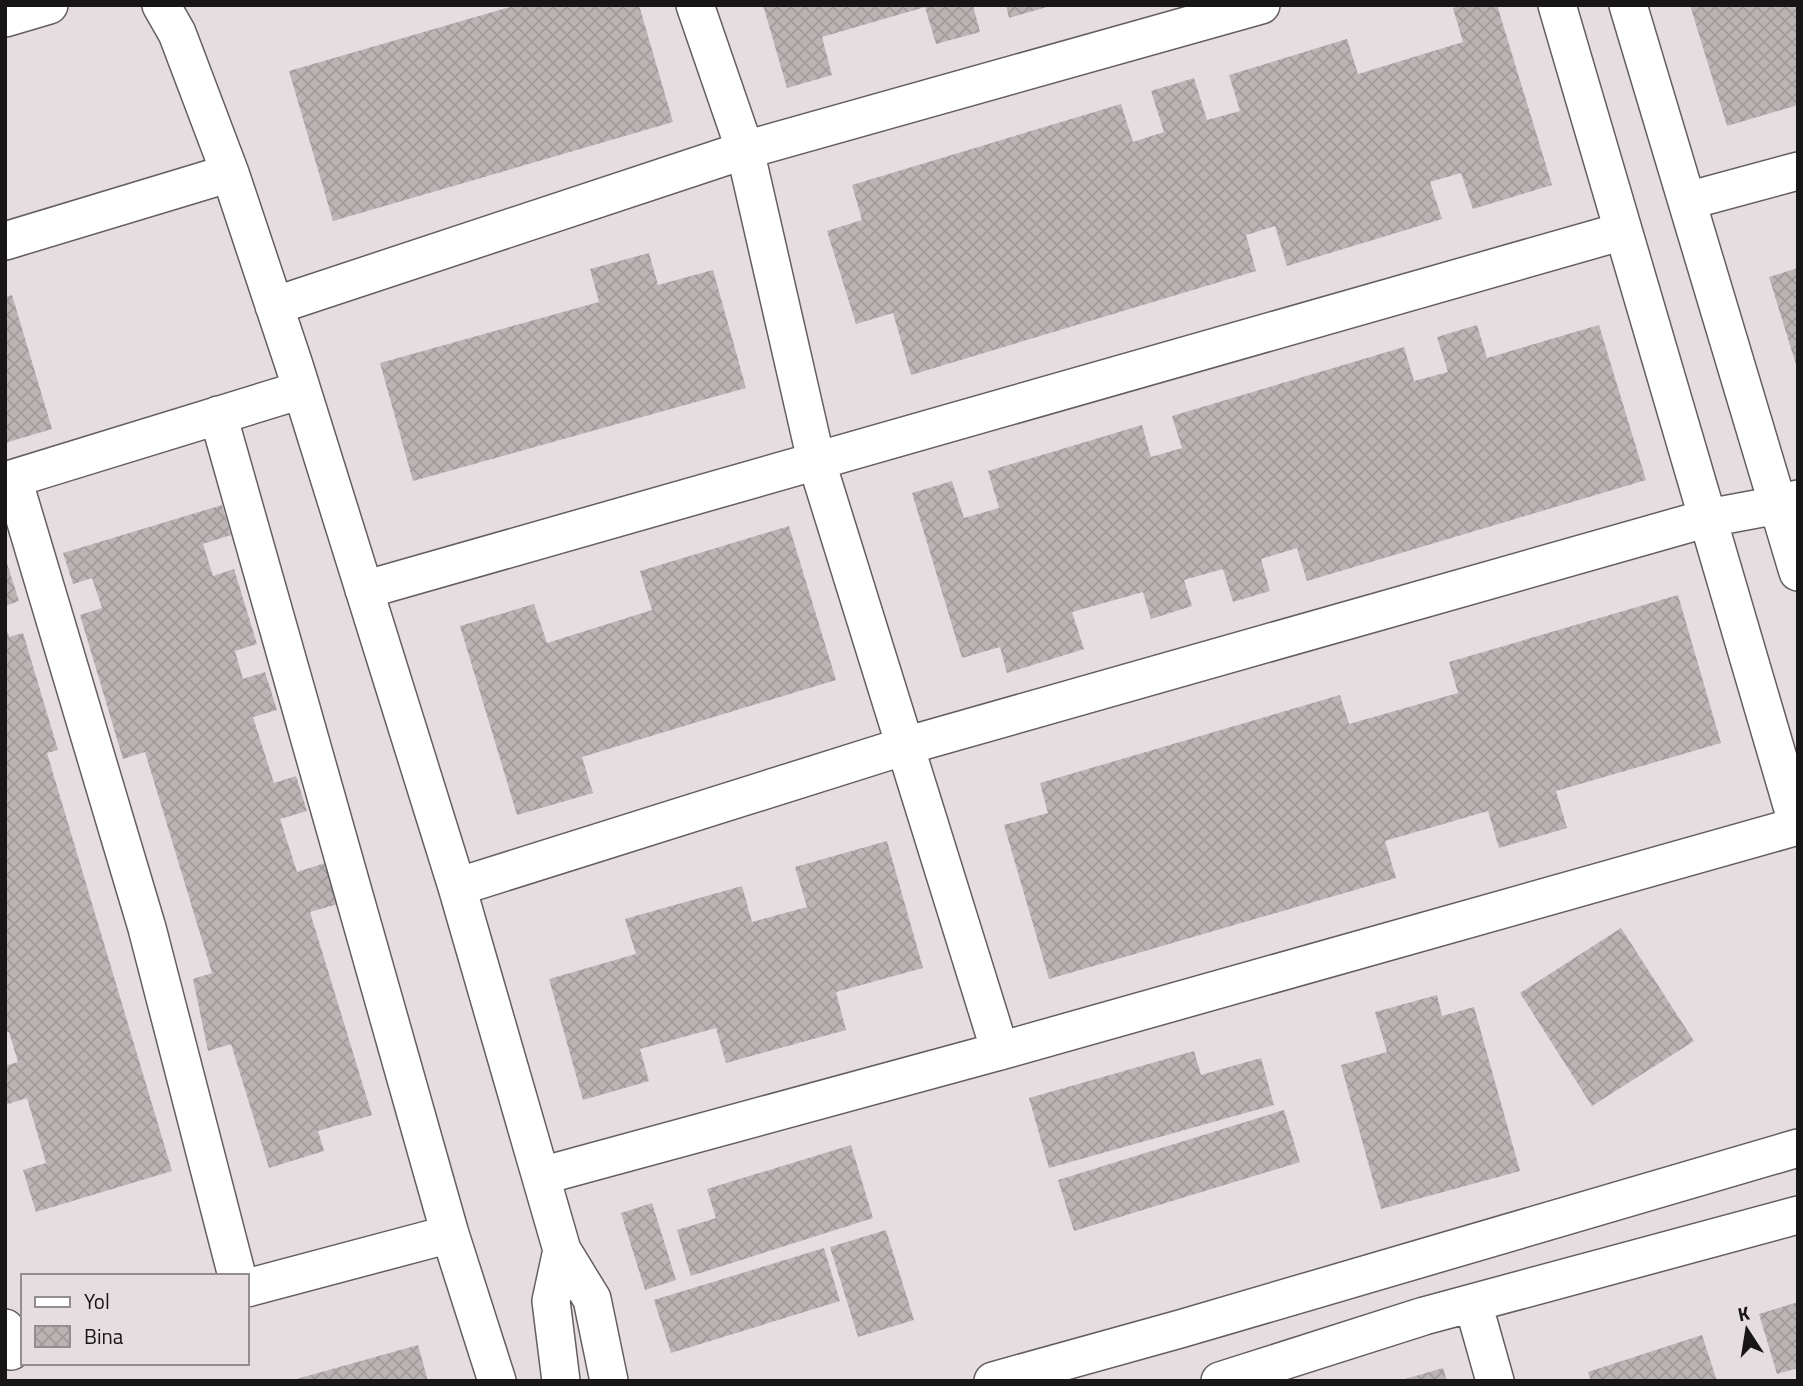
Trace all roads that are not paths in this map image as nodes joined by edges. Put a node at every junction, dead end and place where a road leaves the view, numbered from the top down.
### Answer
1 (49, 5) edge
2 (160, 5) edge
3 (695, 5) edge
4 (1261, 5) edge
5 (1557, 5) edge
6 (1628, 5) edge
7 (5, 18) edge
8 (745, 150) junction
9 (1798, 171) edge
10 (230, 173) junction
11 (1687, 201) junction
12 (1623, 231) junction
13 (5, 241) edge
14 (274, 306) junction
15 (301, 390) junction
16 (218, 415) junction
17 (816, 460) junction
18 (9, 480) edge
19 (1788, 502) edge
20 (1708, 518) junction
21 (1798, 572) edge
22 (364, 590) junction
23 (905, 746) junction
24 (1798, 826) edge
25 (457, 887) junction
26 (1000, 1051) junction
27 (1798, 1148) edge
28 (541, 1176) junction
29 (1798, 1215) edge
30 (450, 1234) junction
31 (562, 1250) junction
32 (236, 1274) edge
33 (248, 1288) edge
34 (1473, 1303) junction
35 (497, 1381) edge
36 (561, 1381) edge
37 (609, 1381) edge
38 (993, 1381) edge
39 (1220, 1381) edge
40 (1496, 1381) edge

1 - 7 street
2 - 10 street
3 - 8 street
4 - 8 street
5 - 12 street
6 - 11 street
8 - 14 street
8 - 17 street
9 - 11 street
10 - 13 street
10 - 14 street
11 - 19 street
12 - 17 street
12 - 20 street
14 - 15 street
15 - 16 street
15 - 22 street
16 - 18 street
16 - 30 street
17 - 22 street
17 - 23 street
18 - 32 street
19 - 20 street
19 - 21 street
20 - 23 street
20 - 24 street
22 - 25 street
23 - 25 street
23 - 26 street
24 - 26 street
25 - 28 street
26 - 28 street
27 - 38 street
28 - 31 street
29 - 34 street
30 - 33 street
30 - 35 street
31 - 36 street
31 - 37 street
34 - 39 street
34 - 40 street

